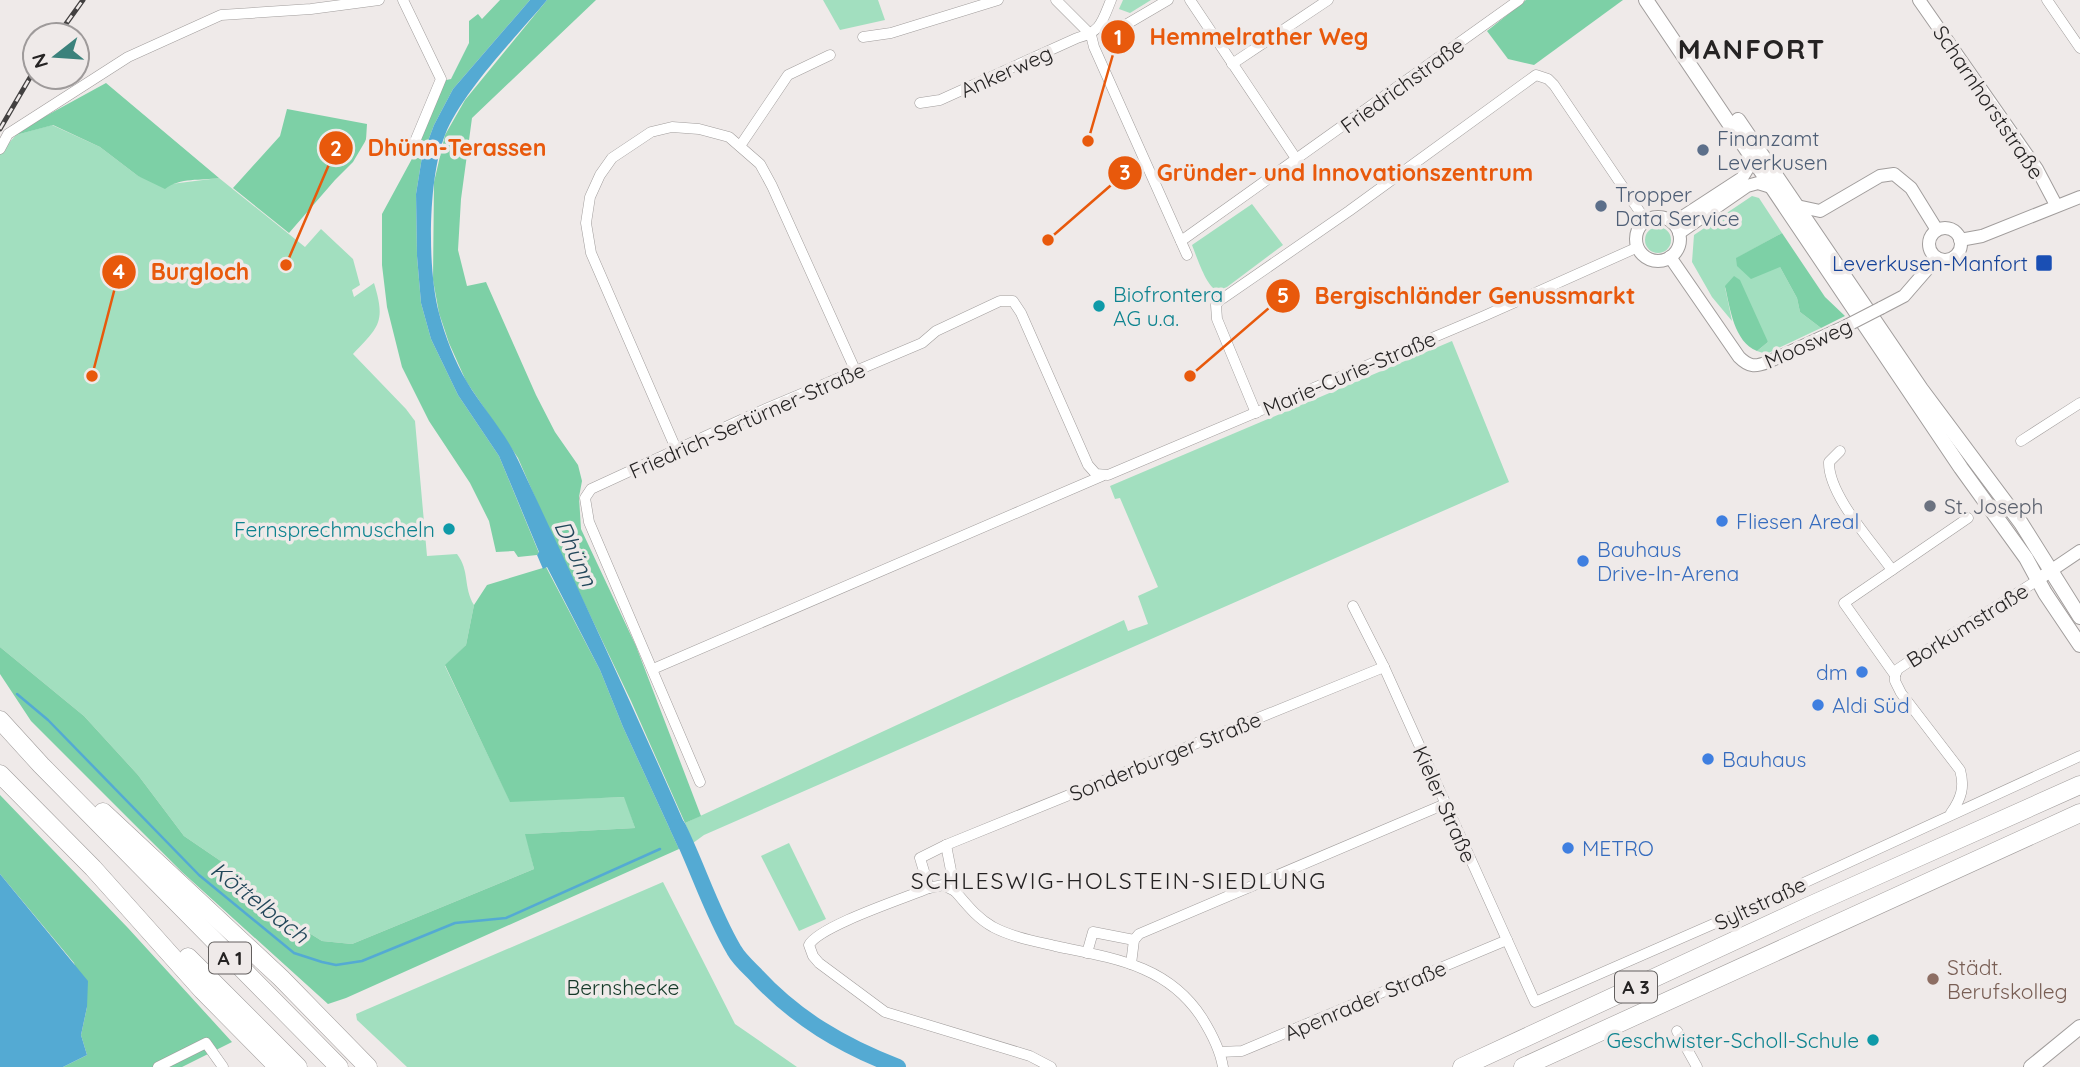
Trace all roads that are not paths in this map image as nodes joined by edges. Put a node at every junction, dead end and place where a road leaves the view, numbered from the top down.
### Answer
1 (379, 0) edge
2 (403, 0) edge
3 (998, 0) edge
4 (1056, 0) edge
5 (1111, 0) edge
6 (1168, 0) edge
7 (1190, 0) edge
8 (1328, 0) edge
9 (1519, 0) edge
10 (1646, 0) edge
11 (1657, 0) edge
12 (1919, 0) edge
13 (2046, 0) edge
14 (1127, 24) dead end
15 (1091, 34) junction
16 (863, 37) dead end
17 (2080, 48) edge
18 (830, 55) dead end
19 (1232, 64) junction
20 (920, 103) dead end
21 (740, 146) junction
22 (0, 149) edge
23 (411, 151) dead end
24 (1749, 154) junction
25 (1297, 160) junction
26 (1771, 187) junction
27 (2080, 197) edge
28 (2056, 205) junction
29 (1797, 206) junction
30 (1820, 211) junction
31 (1646, 221) junction
32 (1676, 228) junction
33 (1937, 230) junction
34 (1817, 235) junction
35 (1960, 240) junction
36 (1181, 241) junction
37 (1638, 247) junction
38 (1187, 255) dead end
39 (1671, 257) junction
40 (1937, 258) junction
41 (856, 372) junction
42 (2080, 403) edge
43 (1256, 413) junction
44 (2021, 441) dead end
45 (677, 451) junction
46 (1840, 451) dead end
47 (1099, 475) junction
48 (1968, 518) dead end
49 (2080, 551) edge
50 (1892, 570) junction
51 (2051, 570) junction
52 (2038, 580) junction
53 (1353, 606) dead end
54 (2080, 617) edge
55 (2080, 645) edge
56 (1384, 667) junction
57 (653, 668) junction
58 (1895, 675) junction
59 (0, 720) edge
60 (16, 736) junction
61 (2080, 756) edge
62 (0, 774) edge
63 (700, 782) dead end
64 (2080, 785) edge
65 (1962, 788) junction
66 (1984, 800) junction
67 (1445, 804) junction
68 (1951, 813) junction
69 (2080, 813) edge
70 (946, 845) junction
71 (93, 868) junction
72 (929, 888) junction
73 (955, 891) junction
74 (1134, 940) junction
75 (1507, 940) junction
76 (1087, 953) junction
77 (1131, 964) junction
78 (1535, 1002) joint
79 (2080, 1027) edge
80 (1676, 1031) dead end
81 (1220, 1052) junction
82 (158, 1067) edge
83 (223, 1067) edge
84 (278, 1067) edge
85 (298, 1067) edge
86 (339, 1067) edge
87 (368, 1067) edge
88 (1052, 1067) edge
89 (1223, 1067) edge
90 (1462, 1067) edge
91 (1523, 1067) edge
92 (1697, 1067) edge
93 (2031, 1067) edge

1 - 22 street
2 - 23 street
3 - 16 street
4 - 15 street
5 - 15 street
6 - 14 street
7 - 19 street
8 - 19 street
9 - 25 street, Friedrichstraße
10 - 24 main road
11 - 29 main road
12 - 28 street, Scharnhorststraße
13 - 17 street
15 - 20 street, Ankerweg
15 - 36 street
18 - 21 street
19 - 25 street
21 - 41 street
21 - 45 street
24 - 26 main road
24 - 32 street
25 - 36 street, Friedrichstraße
26 - 32 street
26 - 52 main road
27 - 28 street
28 - 35 street
29 - 30 street
29 - 34 main road
30 - 33 street
30 - 34 street
31 - 32 street
31 - 37 street
31 - 43 street
32 - 39 street
33 - 35 street
33 - 40 street
34 - 51 main road
35 - 40 street
36 - 38 street
37 - 39 street
37 - 43 street, Marie-Curie-Straße
39 - 40 street, Moosweg, bridge
41 - 45 street, Friedrich-Sertürner-Straße
41 - 47 street, Friedrich-Sertürner-Straße
42 - 44 street
43 - 47 street, Marie-Curie-Straße
45 - 57 street, Friedrich-Sertürner-Straße
46 - 50 street
47 - 57 street, Marie-Curie-Straße
48 - 50 street
49 - 51 street
50 - 58 street
51 - 52 street
51 - 54 main road
52 - 55 main road
52 - 58 street, Borkumstraße
53 - 56 street, Kieler Straße
56 - 67 street, Kieler Straße
56 - 70 street, Sonderburger Straße
57 - 63 street, Friedrich-Sertürner-Straße
58 - 65 street, Borkumstraße
59 - 60 highway, A 1
60 - 86 highway, A 1
60 - 87 highway
61 - 66 street, Syltstraße
62 - 71 highway, A 1
64 - 90 highway, A 3
65 - 66 street
65 - 68 street
66 - 68 street, Syltstraße
67 - 74 street
67 - 75 street, Kieler Straße
68 - 78 street, Syltstraße
69 - 91 highway, A 3
70 - 72 street, Sonderburger Straße
70 - 73 street
71 - 84 highway
71 - 85 highway, A 1
72 - 73 street
72 - 88 street
73 - 76 street
74 - 76 street
74 - 77 street
75 - 78 street, Kieler Straße
75 - 81 street, Apenrader Straße
76 - 77 street
77 - 81 street
79 - 93 main road
80 - 92 street
81 - 89 street
82 - 83 street

